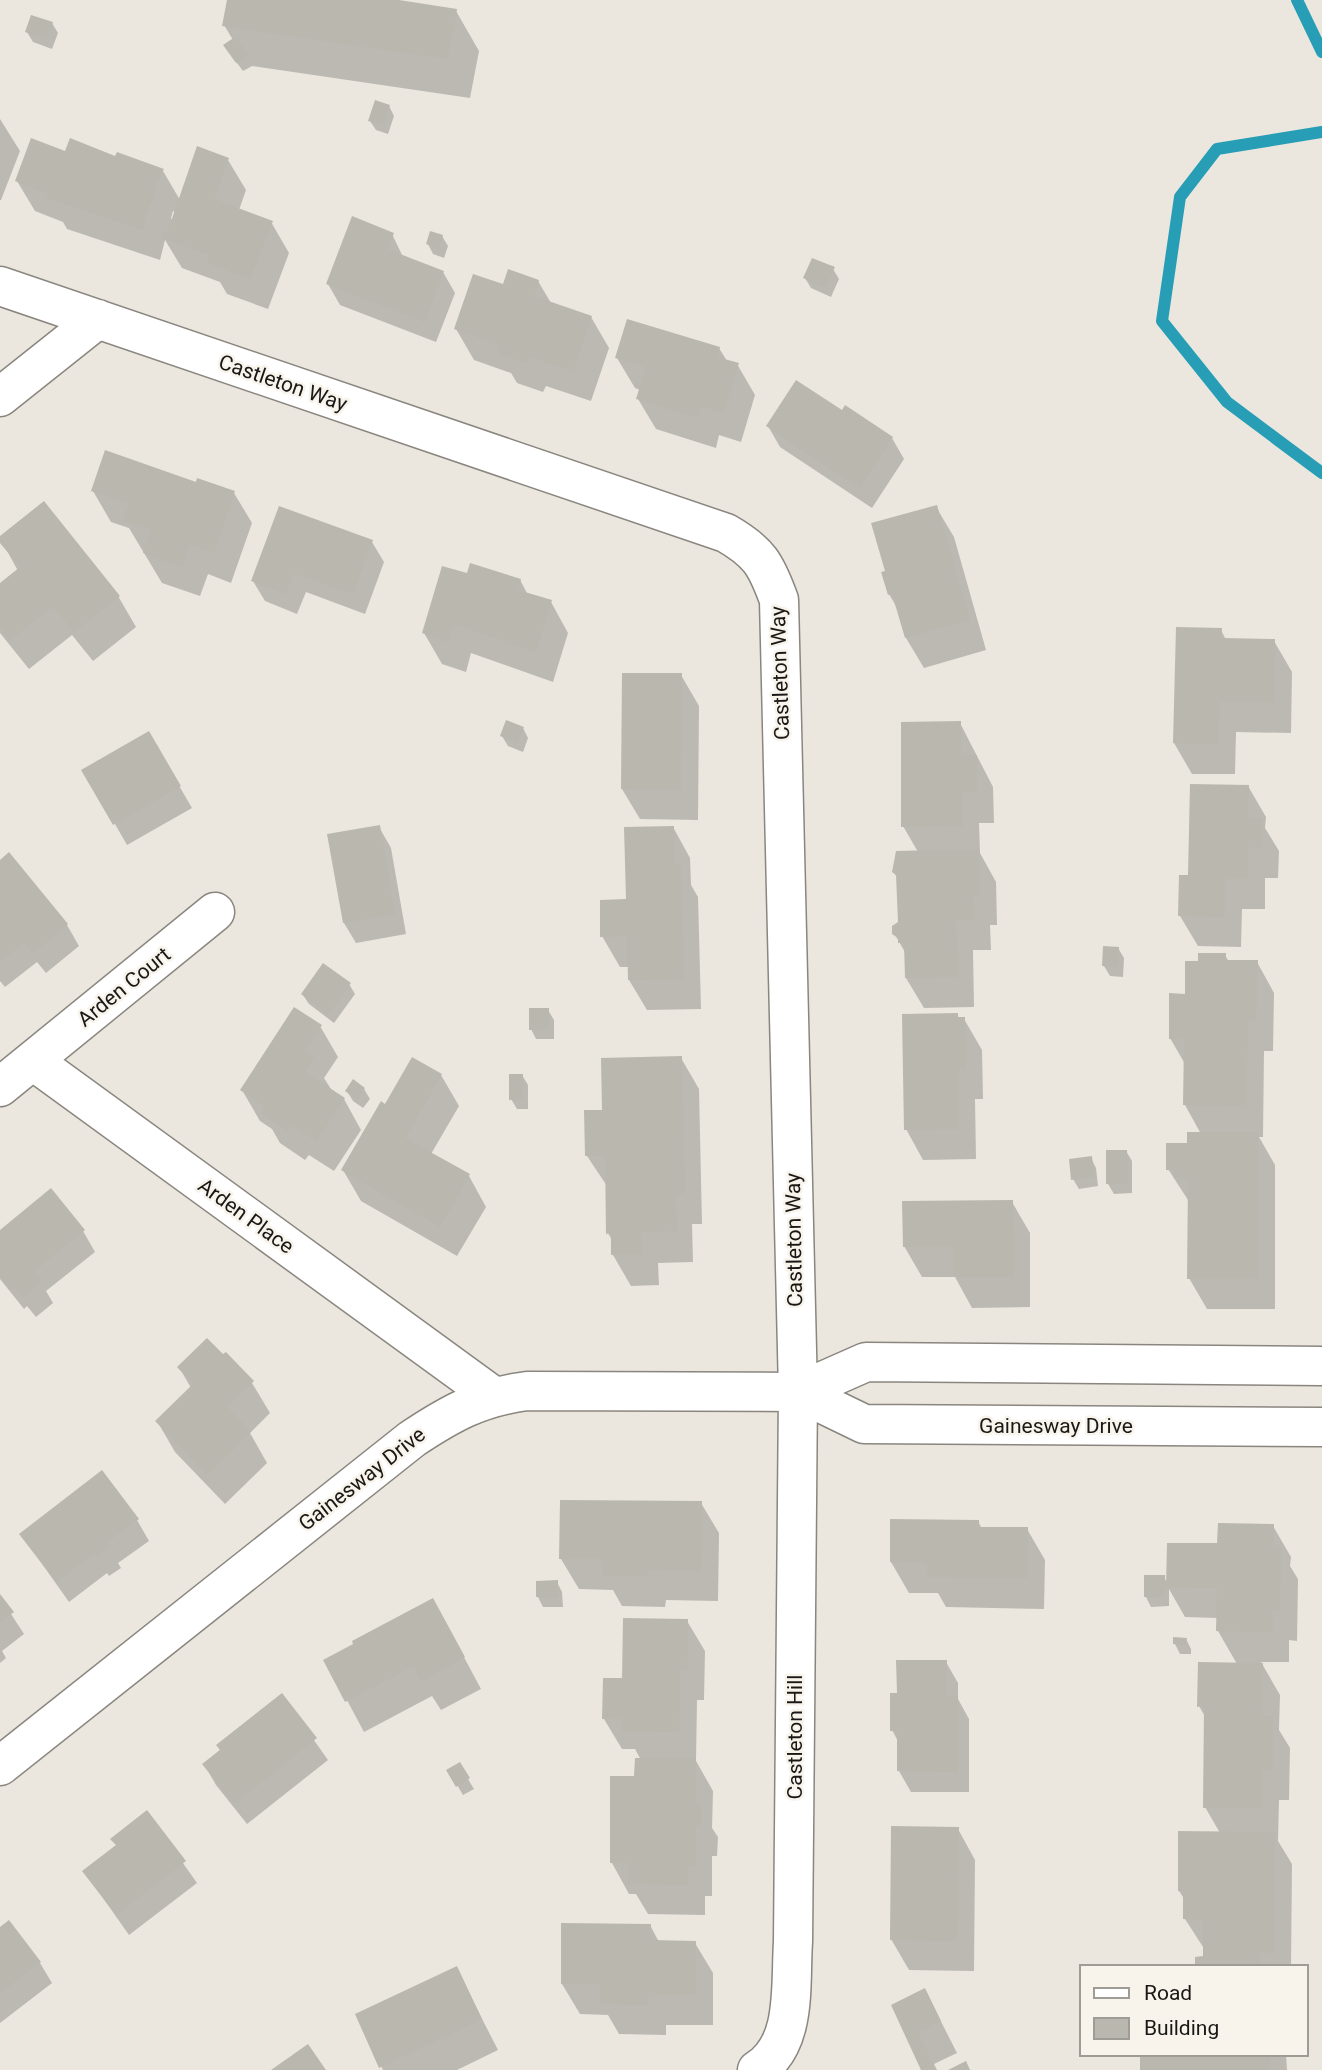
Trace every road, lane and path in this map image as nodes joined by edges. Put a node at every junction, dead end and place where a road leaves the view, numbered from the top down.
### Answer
1 (0, 286) edge
2 (98, 319) junction
3 (0, 397) edge
4 (215, 912) dead end
5 (33, 1061) junction
6 (0, 1087) edge
7 (1322, 1366) edge
8 (798, 1392) junction
9 (492, 1395) junction
10 (1322, 1427) edge
11 (0, 1766) edge
12 (757, 2070) edge

1 - 2 street, Castleton Way
2 - 3 street
2 - 8 street, Castleton Way
4 - 5 street, Arden Court
5 - 6 street
5 - 9 street, Arden Place
7 - 8 street, Gainesway Drive
8 - 9 street, Gainesway Drive
8 - 10 street, Gainesway Drive
8 - 12 street, Castleton Hill
9 - 11 street, Gainesway Drive

